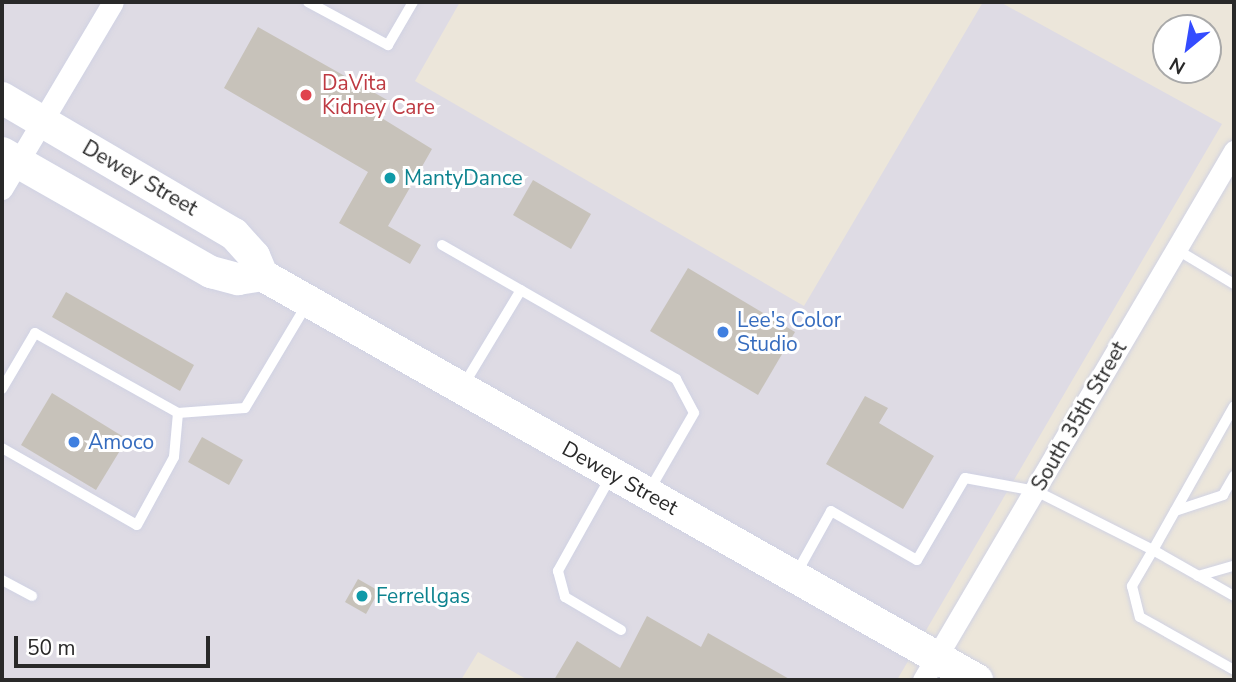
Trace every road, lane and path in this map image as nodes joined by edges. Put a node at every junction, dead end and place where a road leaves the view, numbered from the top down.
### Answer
1 (113, 2) edge
2 (308, 2) edge
3 (413, 2) edge
4 (2, 98) edge
5 (42, 121) junction
6 (1234, 150) edge
7 (10, 158) edge
8 (2, 189) edge
9 (442, 245) dead end
10 (1176, 249) junction
11 (262, 275) junction
12 (1234, 284) edge
13 (521, 290) junction
14 (309, 302) junction
15 (461, 388) junction
16 (2, 389) edge
17 (1234, 406) edge
18 (178, 413) junction
19 (2, 448) edge
20 (612, 474) junction
21 (1234, 476) edge
22 (1036, 491) junction
23 (647, 493) junction
24 (1175, 511) junction
25 (1153, 550) junction
26 (1234, 566) edge
27 (1198, 576) junction
28 (795, 577) junction
29 (2, 580) edge
30 (32, 596) dead end
31 (1234, 596) edge
32 (621, 630) dead end
33 (930, 669) edge
34 (1234, 670) edge
35 (977, 680) edge

1 - 5 street
2 - 3 lane
4 - 5 street, Dewey Street
5 - 7 street
5 - 11 street, Dewey Street
6 - 10 street, South 35th Street
7 - 8 street
7 - 11 street
9 - 13 lane
10 - 12 lane
10 - 22 street, South 35th Street
11 - 14 street, Dewey Street
13 - 15 lane
13 - 23 lane
14 - 15 street, Dewey Street
14 - 18 lane
15 - 20 street, Dewey Street
16 - 18 lane
17 - 24 lane
18 - 19 lane
20 - 23 street, Dewey Street
20 - 32 lane
21 - 24 lane
22 - 25 lane
22 - 28 lane
22 - 33 street, South 35th Street
23 - 28 street, Dewey Street
24 - 25 lane
25 - 27 lane
25 - 34 lane
26 - 27 lane
27 - 31 lane
28 - 33 street, Dewey Street
29 - 30 lane
33 - 35 street, Dewey Street

